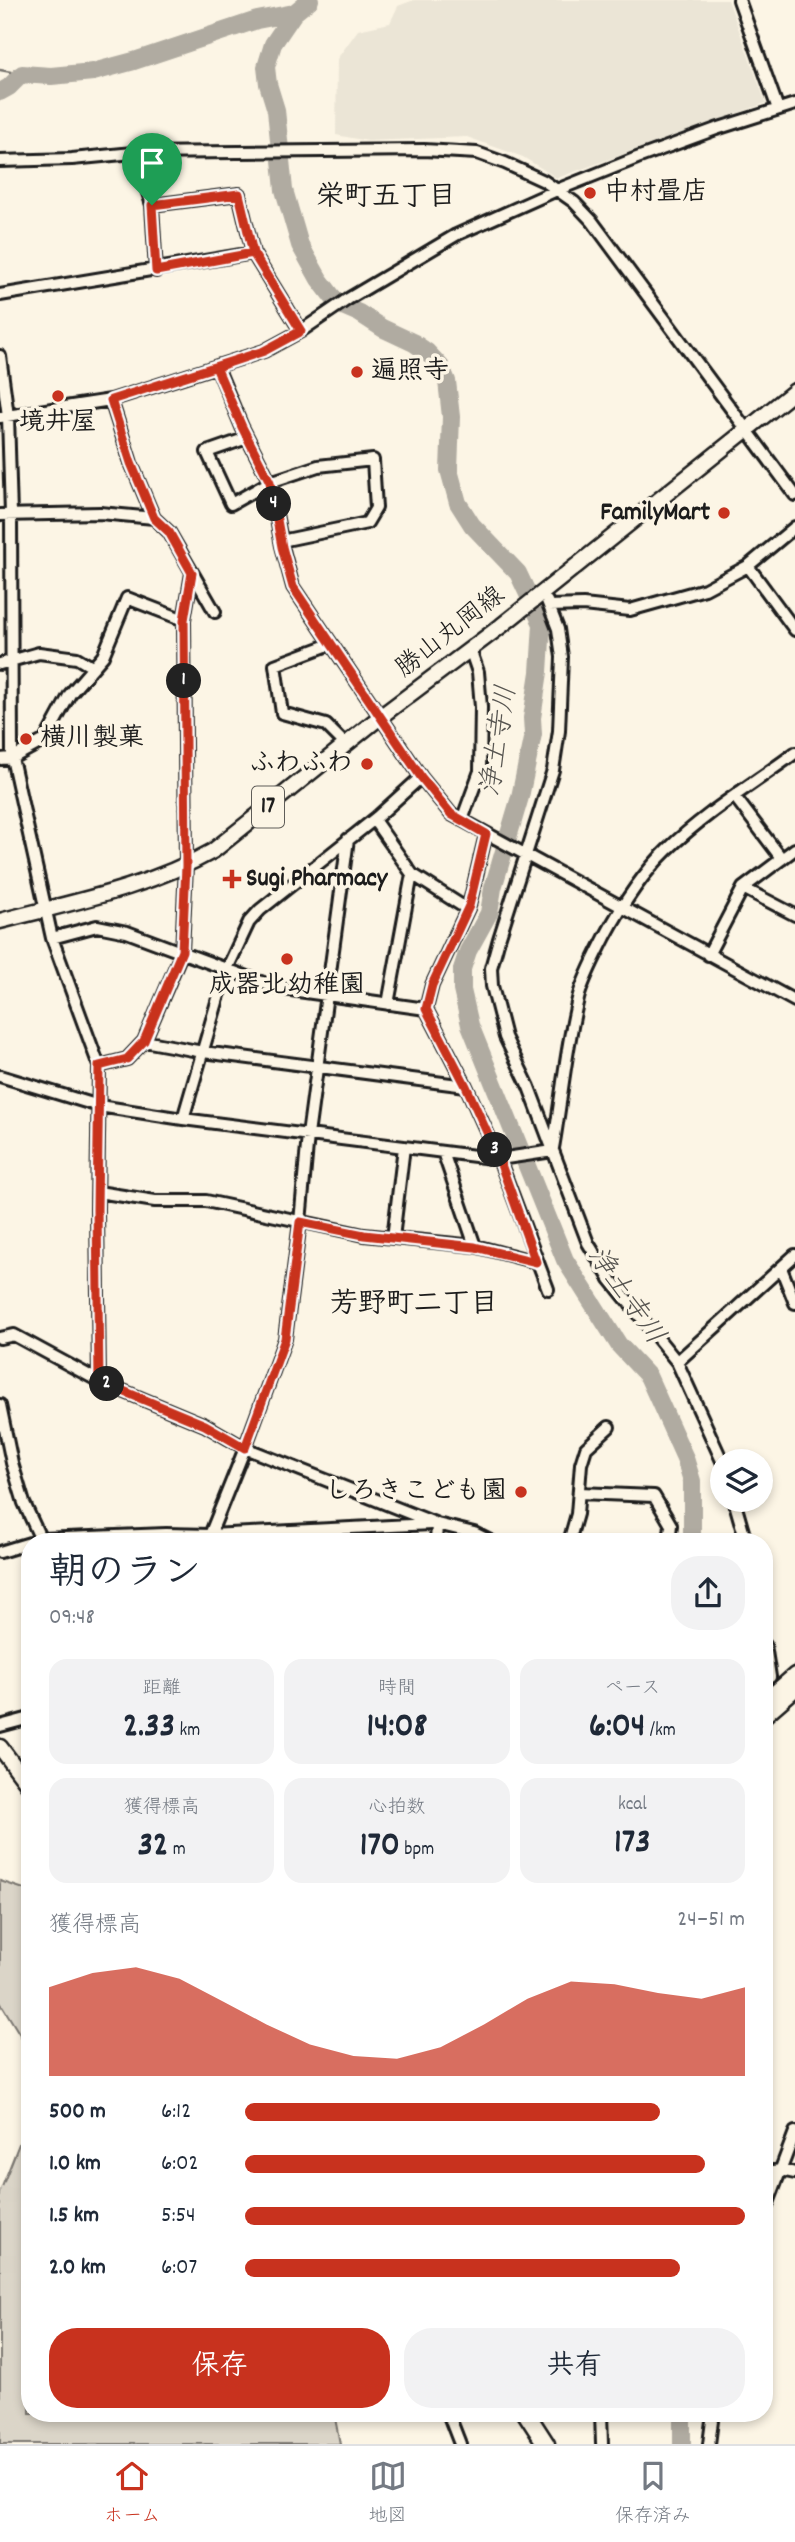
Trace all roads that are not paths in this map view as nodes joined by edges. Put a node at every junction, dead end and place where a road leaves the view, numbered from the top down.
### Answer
1 (739, 0) edge
2 (795, 104) edge
3 (778, 109) junction
4 (0, 161) edge
5 (141, 171) dead end
6 (557, 190) junction
7 (152, 205) junction
8 (253, 253) junction
9 (156, 271) junction
10 (0, 295) edge
11 (304, 329) junction
12 (0, 356) edge
13 (216, 367) junction
14 (795, 391) edge
15 (111, 400) junction
16 (4, 417) edge
17 (747, 428) junction
18 (247, 438) junction
19 (270, 482) junction
20 (795, 495) edge
21 (5, 515) edge
22 (154, 518) junction
23 (795, 527) edge
24 (281, 541) junction
25 (748, 566) junction
26 (192, 573) junction
27 (6, 582) edge
28 (546, 600) junction
29 (215, 612) dead end
30 (184, 620) junction
31 (795, 630) edge
32 (331, 644) junction
33 (470, 649) junction
34 (5, 663) edge
35 (92, 667) junction
36 (380, 718) junction
37 (346, 745) junction
38 (795, 753) edge
39 (12, 758) junction
40 (0, 759) edge
41 (421, 777) junction
42 (735, 797) junction
43 (374, 820) junction
44 (463, 820) junction
45 (488, 836) junction
46 (348, 839) junction
47 (795, 849) edge
48 (526, 856) junction
49 (782, 859) junction
50 (186, 866) junction
51 (412, 874) junction
52 (743, 888) junction
53 (621, 908) junction
54 (467, 909) junction
55 (44, 910) junction
56 (795, 915) edge
57 (0, 921) edge
58 (52, 938) junction
59 (182, 951) junction
60 (708, 955) junction
61 (226, 971) junction
62 (329, 996) junction
63 (795, 1001) edge
64 (388, 1004) junction
65 (426, 1009) junction
66 (144, 1041) junction
67 (203, 1052) junction
68 (99, 1066) junction
69 (319, 1067) junction
70 (0, 1076) edge
71 (466, 1086) junction
72 (100, 1106) junction
73 (183, 1119) junction
74 (308, 1135) junction
75 (404, 1147) junction
76 (553, 1151) junction
77 (443, 1152) junction
78 (503, 1158) junction
79 (98, 1192) junction
80 (300, 1222) junction
81 (393, 1238) junction
82 (475, 1247) junction
83 (795, 1255) edge
84 (536, 1262) junction
85 (781, 1268) junction
86 (548, 1289) dead end
87 (795, 1303) edge
88 (0, 1338) edge
89 (677, 1362) junction
90 (99, 1381) junction
91 (0, 1405) edge
92 (609, 1427) dead end
93 (245, 1448) junction
94 (717, 1449) edge
95 (579, 1493) junction
96 (737, 1512) edge
97 (437, 1524) junction
98 (33, 1533) edge
99 (210, 1533) edge
100 (250, 1533) edge
101 (436, 1533) edge
102 (474, 1533) edge
103 (572, 1533) edge
104 (670, 1533) edge
105 (743, 1533) edge
106 (21, 1546) edge
107 (0, 1552) edge
108 (773, 1677) edge
109 (793, 1683) edge
110 (773, 1696) edge
111 (773, 1706) edge
112 (21, 1720) edge
113 (0, 1726) edge
114 (0, 1747) edge
115 (21, 1775) edge
116 (795, 2132) edge
117 (781, 2170) junction
118 (773, 2171) edge
119 (795, 2173) edge
120 (773, 2190) edge
121 (451, 2422) edge
122 (532, 2422) edge
123 (601, 2422) edge
124 (712, 2422) edge
125 (460, 2444) edge
126 (545, 2444) edge
127 (602, 2444) edge
128 (709, 2444) edge

1 - 3 street
2 - 3 street
3 - 6 street
4 - 6 street
5 - 7 street
6 - 11 street
6 - 17 street
7 - 8 street
7 - 9 street
8 - 9 street
8 - 11 street
9 - 10 street
11 - 13 street
12 - 16 street
13 - 15 street
13 - 18 street
14 - 17 main road, 勝山丸岡線 / 17
15 - 16 street
15 - 22 street
16 - 21 street
17 - 20 street
17 - 28 main road, 勝山丸岡線 / 17
18 - 19 street
18 - 19 street
19 - 24 street
19 - 24 street
21 - 22 street
21 - 27 street
22 - 26 street
23 - 25 street
24 - 32 street
25 - 28 street
25 - 31 street
26 - 29 street
26 - 30 street
27 - 34 street
28 - 33 main road, 勝山丸岡線 / 17
28 - 48 street
30 - 35 street
30 - 50 street
32 - 36 street
32 - 37 street
33 - 36 main road, 勝山丸岡線 / 17
33 - 44 street
34 - 35 street
34 - 39 street
35 - 39 street
36 - 37 main road, 勝山丸岡線 / 17
36 - 41 street
37 - 50 main road, 勝山丸岡線 / 17
38 - 42 street
39 - 40 street
39 - 55 street
41 - 43 street
41 - 44 street
42 - 49 street
42 - 53 street
43 - 46 street
43 - 51 street
44 - 45 street
45 - 48 street
45 - 54 street
46 - 61 street
46 - 62 street
47 - 49 street
48 - 53 street
48 - 76 street
49 - 52 street
50 - 55 main road, 勝山丸岡線 / 17
50 - 59 street
51 - 54 street
51 - 64 street
52 - 56 street
52 - 60 street
53 - 60 street
53 - 76 street
54 - 65 street
55 - 57 main road, 勝山丸岡線 / 17
55 - 58 street
58 - 59 street
58 - 68 street
59 - 61 street
59 - 66 street
60 - 63 street
61 - 62 street
61 - 67 street
62 - 64 street
62 - 69 street
64 - 65 street
65 - 71 street
66 - 67 street
66 - 68 street
67 - 69 street
67 - 73 street
68 - 72 street
69 - 71 street
69 - 74 street
70 - 72 street
71 - 78 street
72 - 73 street
72 - 79 street
73 - 74 street
74 - 75 street
74 - 80 street
75 - 77 street
75 - 81 street
76 - 78 street
76 - 89 street
77 - 78 street
77 - 82 street
78 - 84 street
79 - 80 street
79 - 90 street
80 - 81 street
80 - 93 street
81 - 82 street
82 - 84 street
83 - 85 street
84 - 86 street
85 - 87 street
85 - 89 street
88 - 90 street
89 - 94 street
90 - 93 street
91 - 98 street
92 - 95 street
93 - 97 street
93 - 99 street
95 - 103 street
95 - 104 street
96 - 105 street
97 - 100 street
97 - 101 street
97 - 102 street
106 - 107 street
108 - 109 street
109 - 110 main road
109 - 111 main road
112 - 113 street
114 - 115 main road
116 - 117 street
117 - 118 street
117 - 119 street
117 - 120 street
121 - 125 street
122 - 126 highway
123 - 127 street
124 - 128 street

